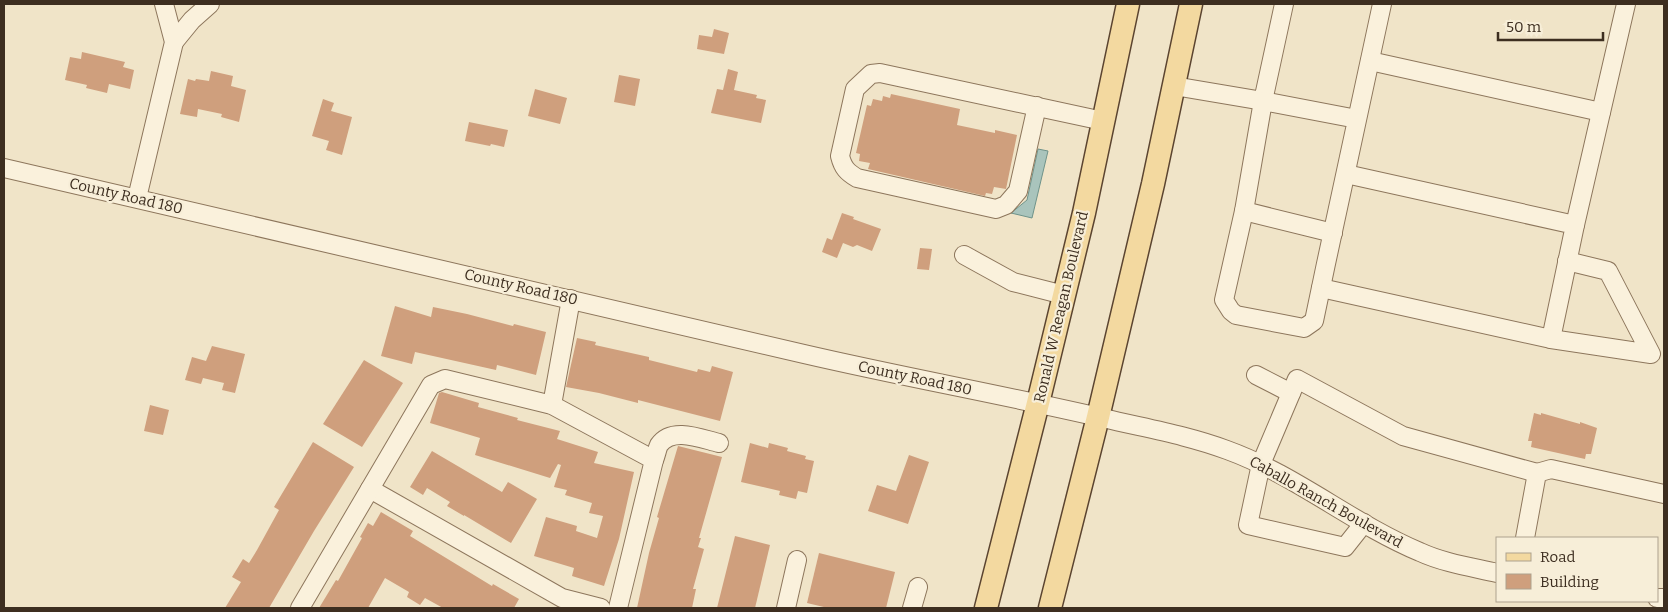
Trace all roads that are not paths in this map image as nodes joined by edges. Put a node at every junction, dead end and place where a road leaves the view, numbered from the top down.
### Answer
1 (164, 4) edge
2 (210, 4) edge
3 (1128, 4) edge
4 (1191, 4) edge
5 (1284, 4) edge
6 (1382, 4) edge
7 (1626, 4) edge
8 (174, 42) junction
9 (1370, 61) junction
10 (1174, 86) junction
11 (1263, 101) junction
12 (1037, 106) junction
13 (1601, 112) junction
14 (1357, 119) junction
15 (1103, 121) junction
16 (4, 168) edge
17 (1346, 174) junction
18 (137, 198) junction
19 (1244, 211) junction
20 (1575, 225) junction
21 (1333, 233) junction
22 (964, 255) dead end
23 (1568, 261) junction
24 (1321, 288) junction
25 (1064, 295) junction
26 (571, 299) junction
27 (1551, 339) junction
28 (1256, 374) dead end
29 (1291, 393) junction
30 (1038, 403) junction
31 (552, 405) junction
32 (1098, 417) junction
33 (719, 443) dead end
34 (654, 460) junction
35 (1262, 464) junction
36 (1537, 473) junction
37 (370, 488) junction
38 (1664, 494) edge
39 (1364, 523) junction
40 (1525, 537) edge
41 (797, 560) dead end
42 (1496, 573) edge
43 (918, 586) dead end
44 (300, 608) edge
45 (601, 608) edge
46 (618, 608) edge
47 (786, 608) edge
48 (912, 608) edge
49 (986, 608) edge
50 (1050, 608) edge

1 - 8 street
2 - 8 street
3 - 15 main road, Ronald W Reagan Boulevard
4 - 10 main road
5 - 11 street
6 - 9 street
7 - 13 street
8 - 18 street
9 - 13 street
9 - 14 street
10 - 11 street
10 - 32 main road
11 - 14 street
11 - 19 street
12 - 12 street
12 - 15 street
13 - 20 street
14 - 17 street
15 - 25 main road, Ronald W Reagan Boulevard
16 - 18 street, County Road 180
17 - 20 street
17 - 21 street
18 - 26 street, County Road 180
19 - 21 street
19 - 24 street
20 - 23 street
21 - 24 street
22 - 25 street
23 - 27 street
23 - 27 street
24 - 27 street
25 - 30 main road, Ronald W Reagan Boulevard
26 - 30 street, County Road 180
26 - 31 street
28 - 29 street
29 - 35 street
29 - 36 street
30 - 32 street, Caballo Ranch Boulevard
30 - 49 main road, Ronald W Reagan Boulevard
31 - 34 street
31 - 37 street
32 - 35 street, Caballo Ranch Boulevard
32 - 50 main road
33 - 34 street
34 - 46 street
35 - 39 street, Caballo Ranch Boulevard
35 - 39 street
36 - 38 street
36 - 40 street
37 - 44 street
37 - 45 street
39 - 42 street, Caballo Ranch Boulevard
41 - 47 street
43 - 48 street

